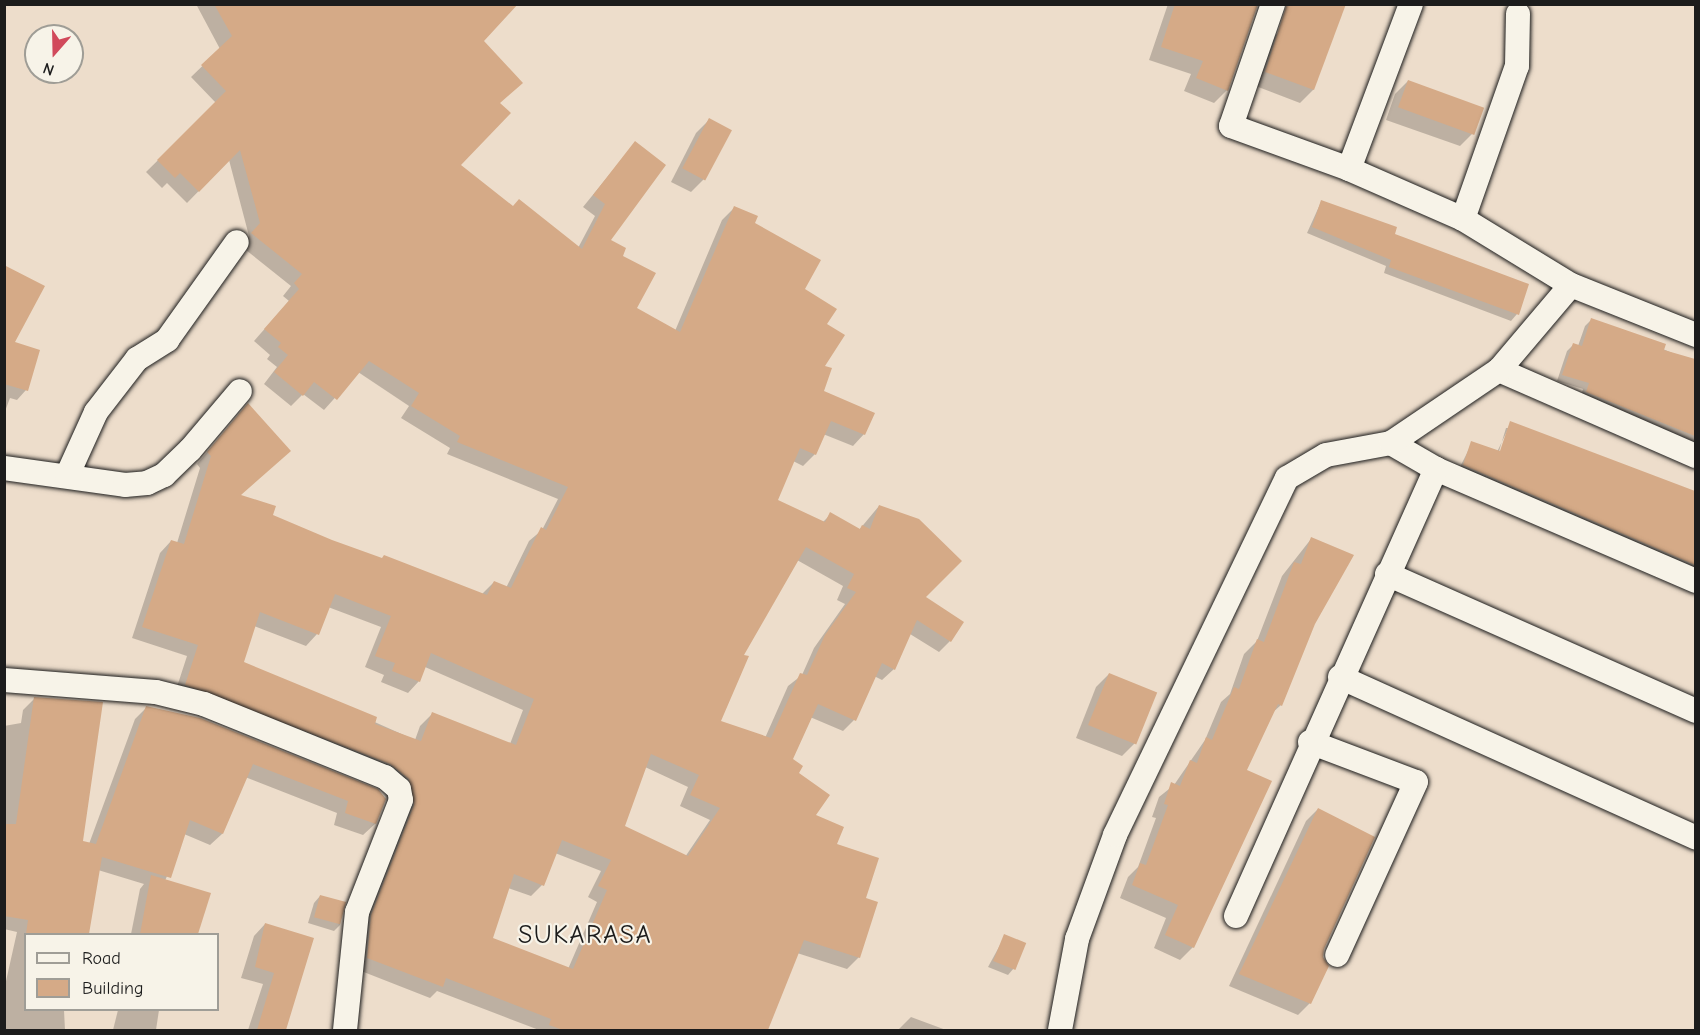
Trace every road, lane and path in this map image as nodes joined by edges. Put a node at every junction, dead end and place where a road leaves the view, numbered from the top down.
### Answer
1 (1273, 4) edge
2 (1411, 4) edge
3 (1518, 14) dead end
4 (1349, 169) junction
5 (1463, 219) junction
6 (237, 242) dead end
7 (1571, 285) junction
8 (1695, 335) edge
9 (1499, 370) junction
10 (240, 391) dead end
11 (1391, 443) junction
12 (1695, 456) edge
13 (4, 468) edge
14 (1436, 469) junction
15 (67, 476) junction
16 (1387, 574) junction
17 (1695, 580) edge
18 (1340, 677) junction
19 (4, 680) edge
20 (1695, 711) edge
21 (1310, 742) junction
22 (1695, 838) edge
23 (1236, 916) dead end
24 (1337, 955) dead end
25 (345, 1030) edge
26 (1060, 1030) edge

1 - 4 street
2 - 4 street
3 - 5 street
4 - 5 street
5 - 7 street
6 - 15 street
7 - 8 street
7 - 9 street
9 - 11 street
9 - 12 street
10 - 15 street
11 - 14 street
11 - 26 street
13 - 15 street
14 - 16 street
14 - 17 street
16 - 18 street
16 - 20 street
18 - 21 street
18 - 22 street
19 - 25 street
21 - 23 street
21 - 24 street

